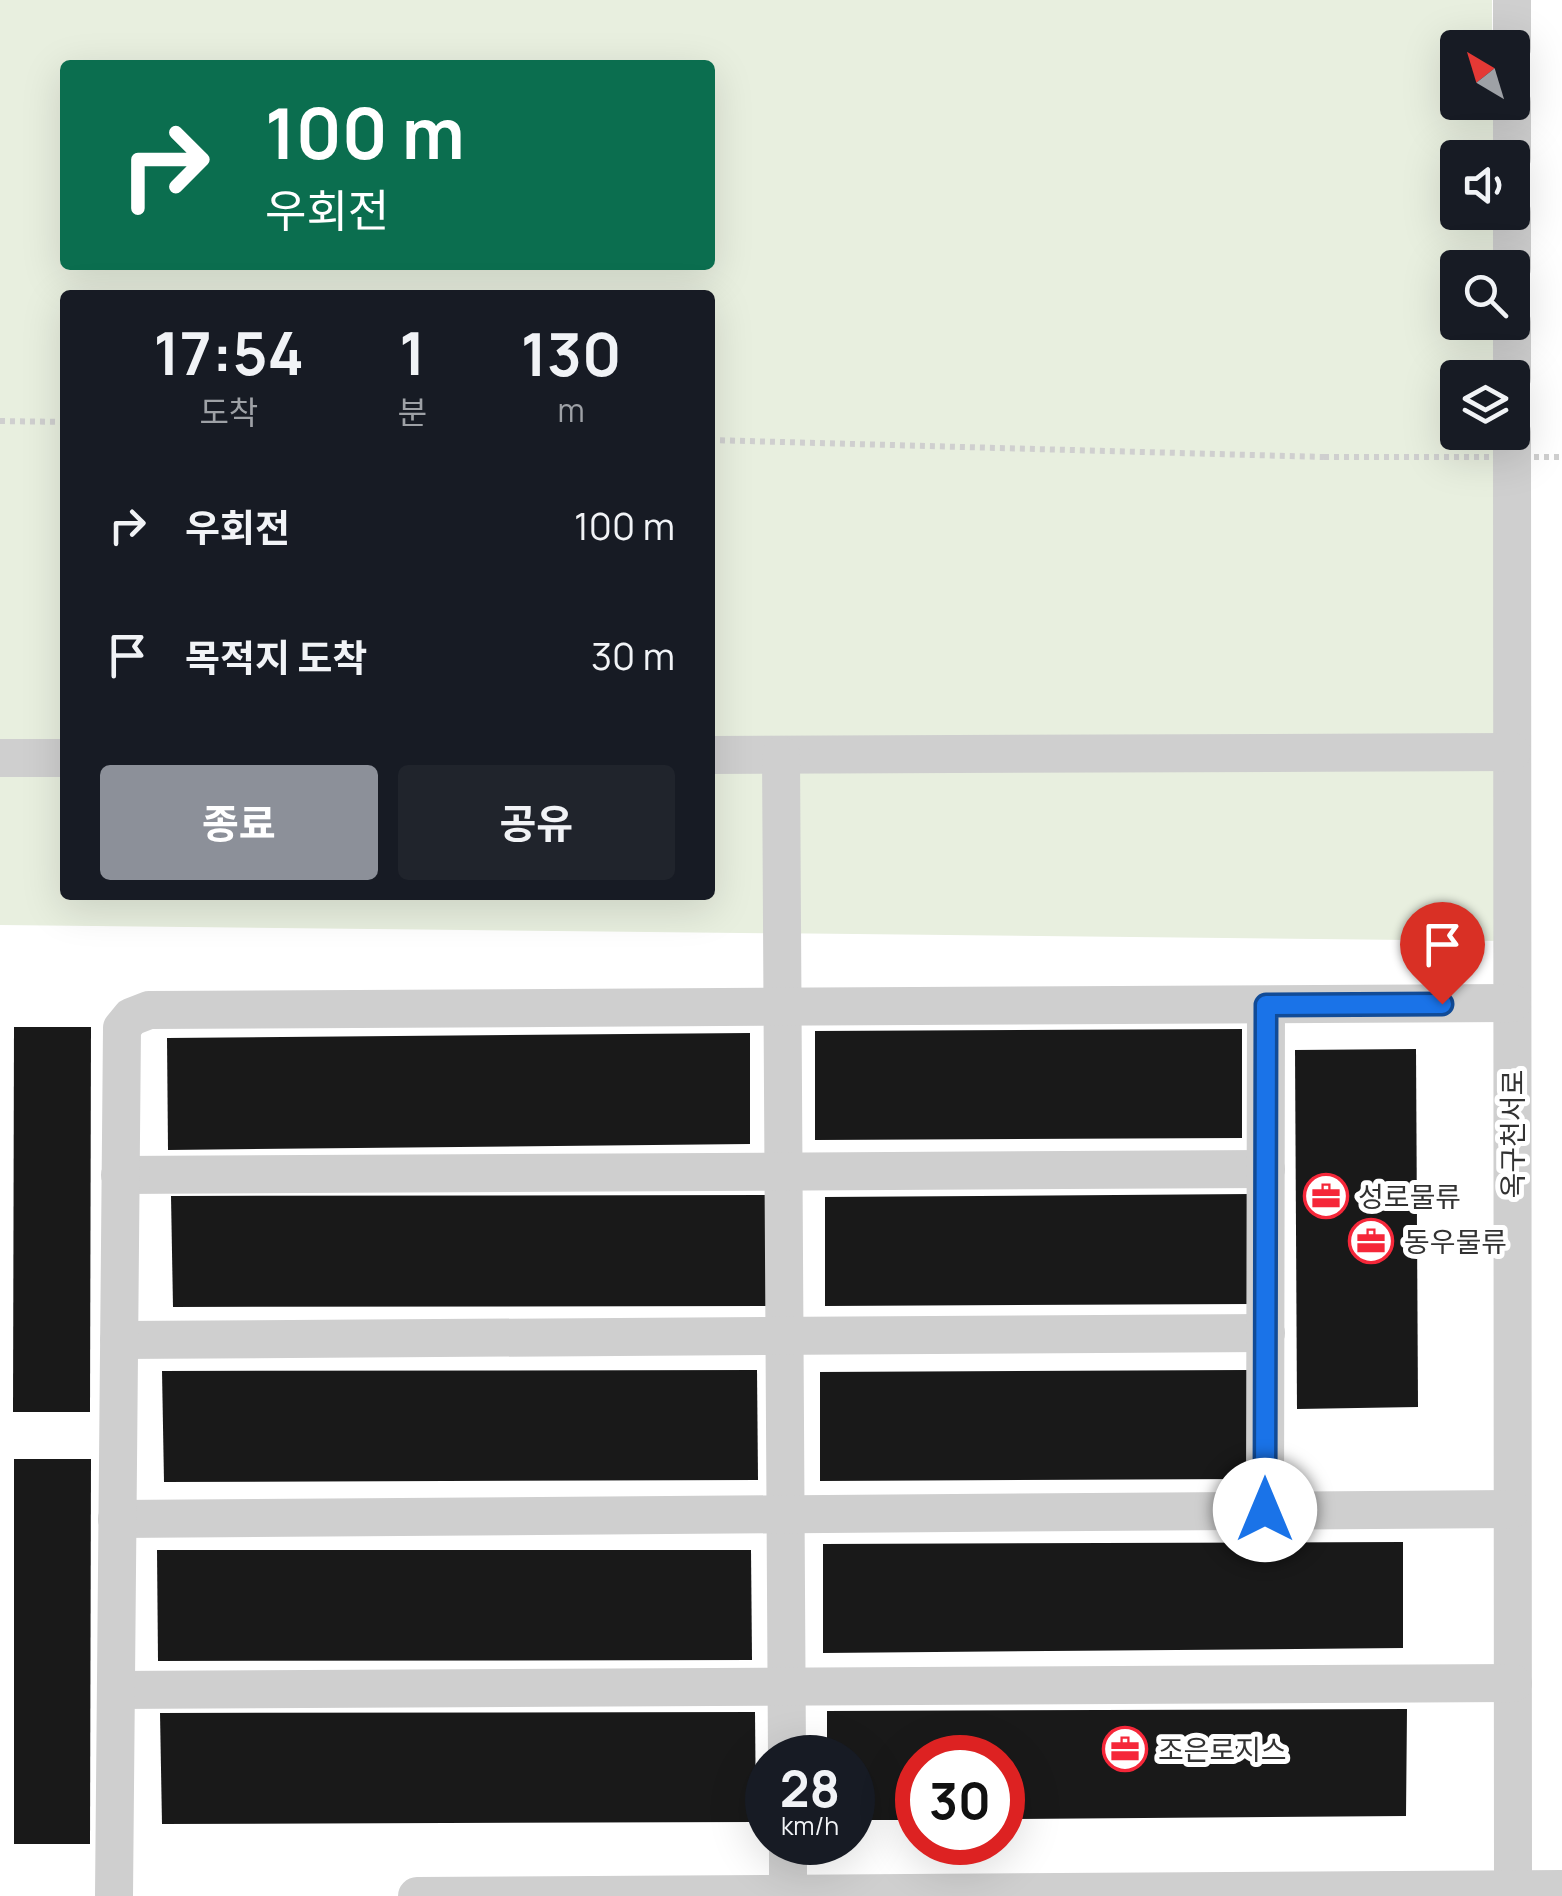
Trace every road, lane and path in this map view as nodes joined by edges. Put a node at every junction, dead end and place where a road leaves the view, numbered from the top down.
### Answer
1 (1512, 0) edge
2 (1512, 30) edge
3 (0, 420) edge
4 (60, 422) edge
5 (715, 440) edge
6 (1512, 450) edge
7 (1562, 457) edge
8 (1512, 752) junction
9 (715, 755) edge
10 (781, 755) junction
11 (0, 758) edge
12 (60, 758) edge
13 (1512, 1004) junction
14 (1266, 1005) junction
15 (780, 1007) junction
16 (1266, 1169) junction
17 (782, 1172) junction
18 (120, 1175) junction
19 (1266, 1334) junction
20 (784, 1336) junction
21 (119, 1340) junction
22 (1512, 1508) junction
23 (1265, 1510) junction
24 (785, 1514) junction
25 (118, 1520) junction
26 (1512, 1682) junction
27 (786, 1687) junction
28 (116, 1690) junction
29 (787, 1735) edge
30 (788, 1865) edge
31 (1562, 1889) edge
32 (1512, 1892) edge
33 (788, 1894) edge
34 (114, 1896) edge
35 (417, 1896) edge

1 - 2 street
3 - 4 path
5 - 7 path, bridge
6 - 8 street, 옥구천서로
8 - 10 street
8 - 13 street, 옥구천서로
9 - 10 street
10 - 15 street
11 - 12 street
13 - 14 street
13 - 22 street, 옥구천서로
14 - 15 street
14 - 16 street
15 - 17 street
15 - 18 street
16 - 17 street
16 - 19 street
17 - 18 street
17 - 20 street
18 - 21 street
19 - 20 street
19 - 23 street
20 - 21 street
20 - 24 street
21 - 25 street
22 - 23 street
22 - 26 street, 옥구천서로
23 - 24 street
24 - 25 street
24 - 27 street
25 - 28 street
26 - 27 street
26 - 32 street, 옥구천서로
27 - 28 street
27 - 29 street
28 - 34 street
30 - 33 street
31 - 32 street
32 - 33 street
33 - 35 street

